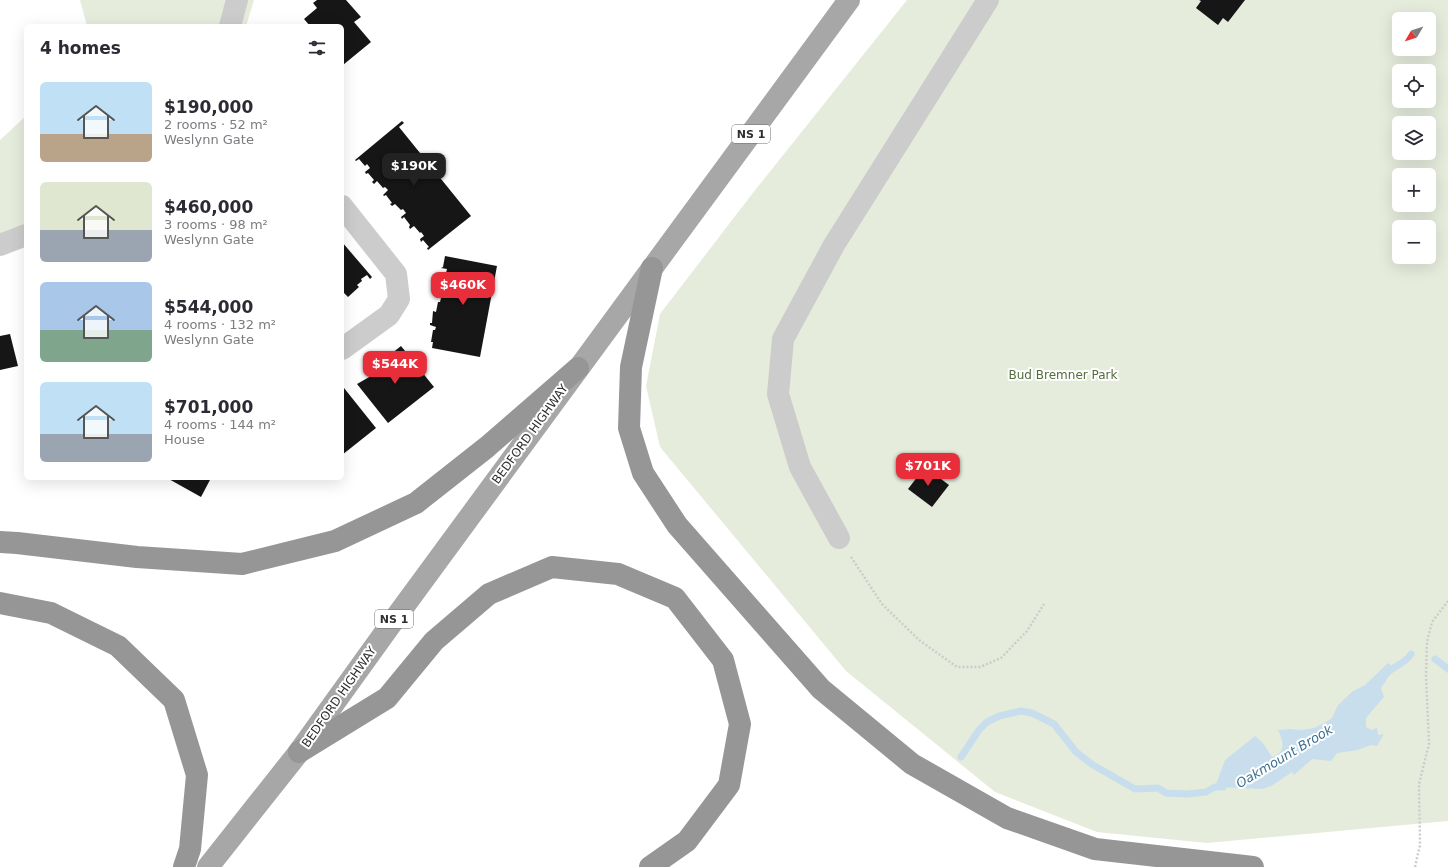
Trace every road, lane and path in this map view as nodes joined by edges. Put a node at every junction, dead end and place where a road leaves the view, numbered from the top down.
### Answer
1 (237, 0) edge
2 (849, 0) edge
3 (984, 6) edge
4 (231, 24) edge
5 (344, 209) edge
6 (24, 235) edge
7 (0, 245) edge
8 (652, 268) junction
9 (344, 348) edge
10 (578, 368) junction
11 (839, 538) joint
12 (0, 542) edge
13 (1448, 601) edge
14 (0, 603) edge
15 (1044, 604) dead end
16 (300, 752) junction
17 (184, 867) edge
18 (208, 867) edge
19 (650, 867) edge
20 (1253, 867) edge
21 (1415, 867) edge

1 - 4 street
2 - 8 main road, BEDFORD HIGHWAY / NS 1
3 - 11 street
5 - 9 street
6 - 7 street
8 - 10 main road, BEDFORD HIGHWAY / NS 1
8 - 20 highway
10 - 12 highway
10 - 16 main road, BEDFORD HIGHWAY / NS 1
11 - 15 path
13 - 21 path
14 - 17 highway
16 - 18 main road, BEDFORD HIGHWAY / NS 1
16 - 19 highway

